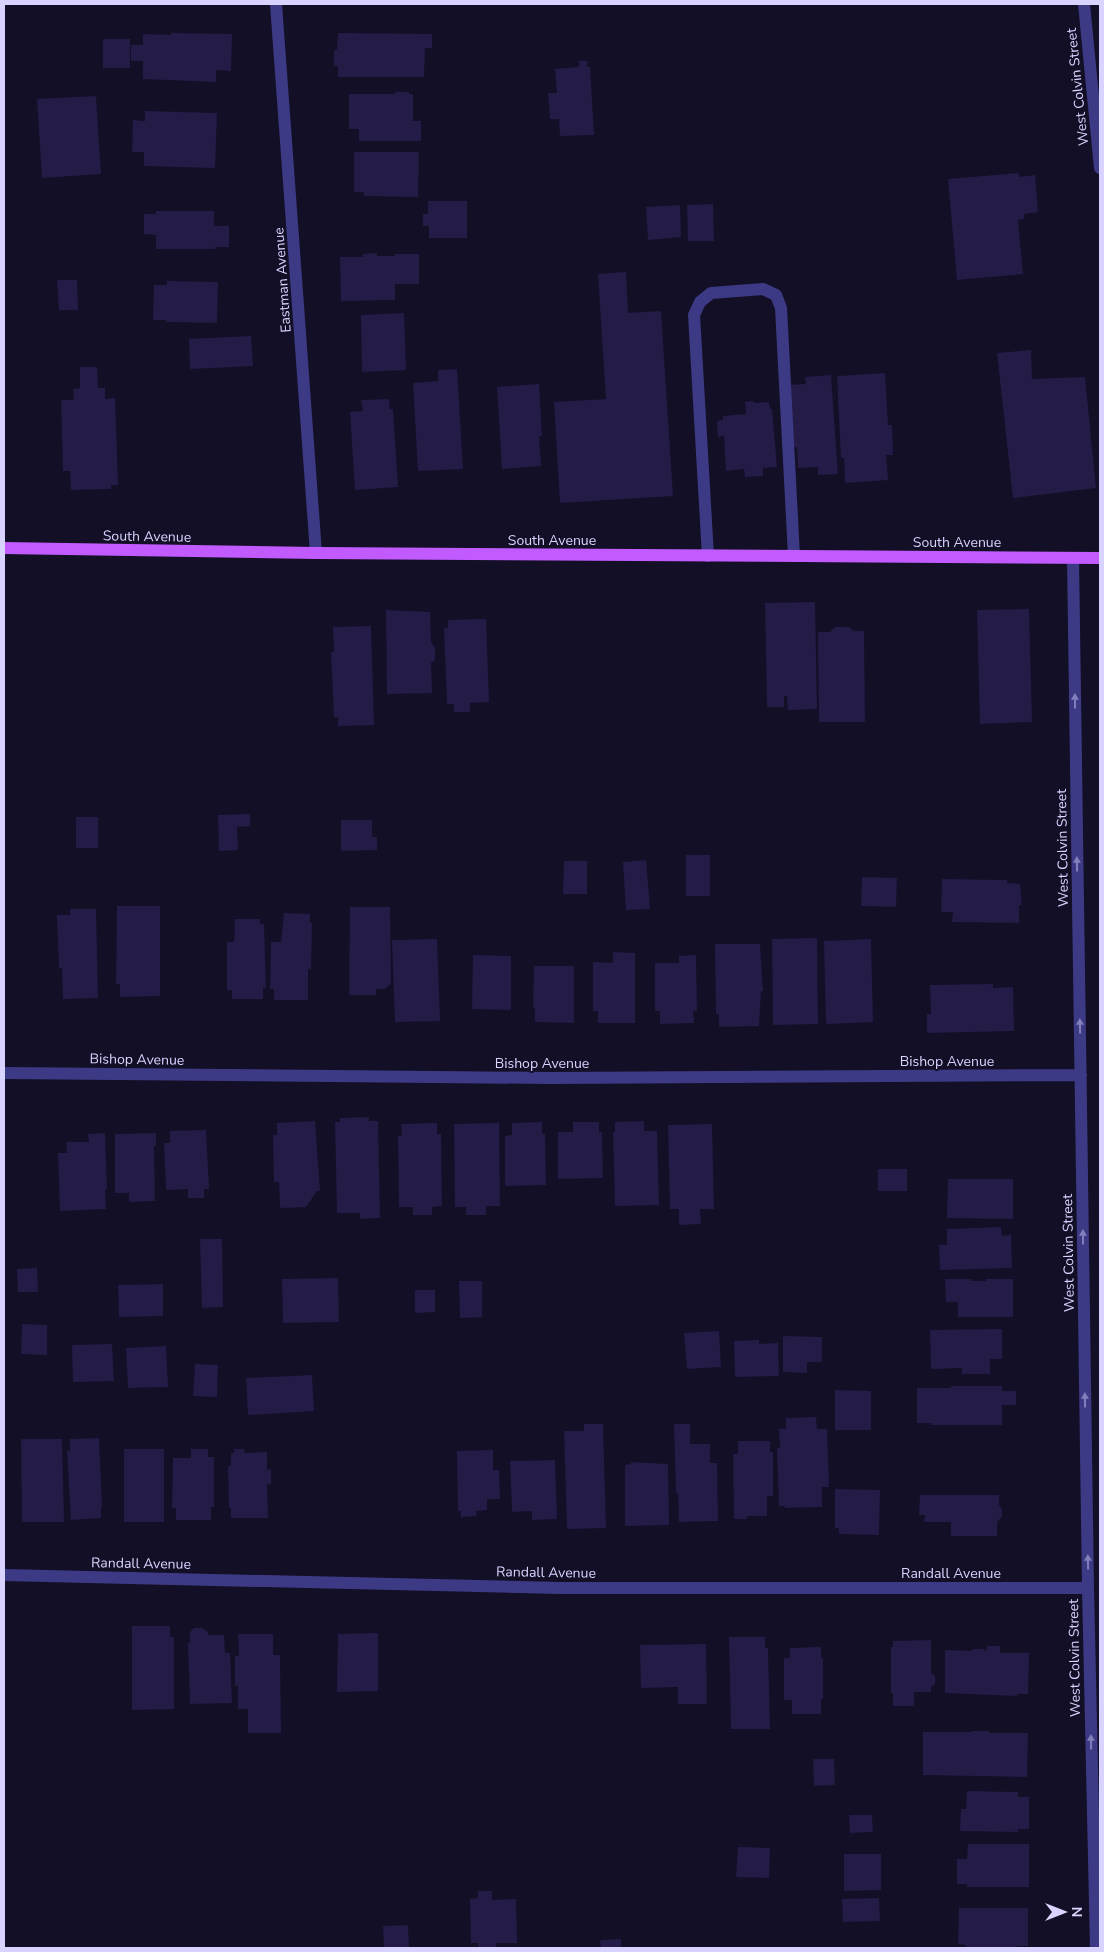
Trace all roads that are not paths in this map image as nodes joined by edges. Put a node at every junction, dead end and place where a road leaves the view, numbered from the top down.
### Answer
1 (276, 4) edge
2 (1084, 4) edge
3 (1100, 168) edge
4 (4, 548) edge
5 (316, 553) junction
6 (708, 556) junction
7 (794, 556) junction
8 (1072, 558) junction
9 (1100, 558) edge
10 (4, 1073) edge
11 (1081, 1075) junction
12 (4, 1574) edge
13 (1088, 1588) junction
14 (1096, 1948) edge

1 - 5 street, Eastman Avenue
2 - 3 street, West Colvin Street
4 - 5 main road, South Avenue
5 - 6 main road, South Avenue
6 - 7 main road, South Avenue
6 - 7 street
7 - 8 main road, South Avenue
8 - 9 main road, South Avenue
11 -> 8 street, West Colvin Street
10 - 11 street, Bishop Avenue
13 -> 11 street, West Colvin Street
12 - 13 street, Randall Avenue
14 -> 13 street, West Colvin Street

